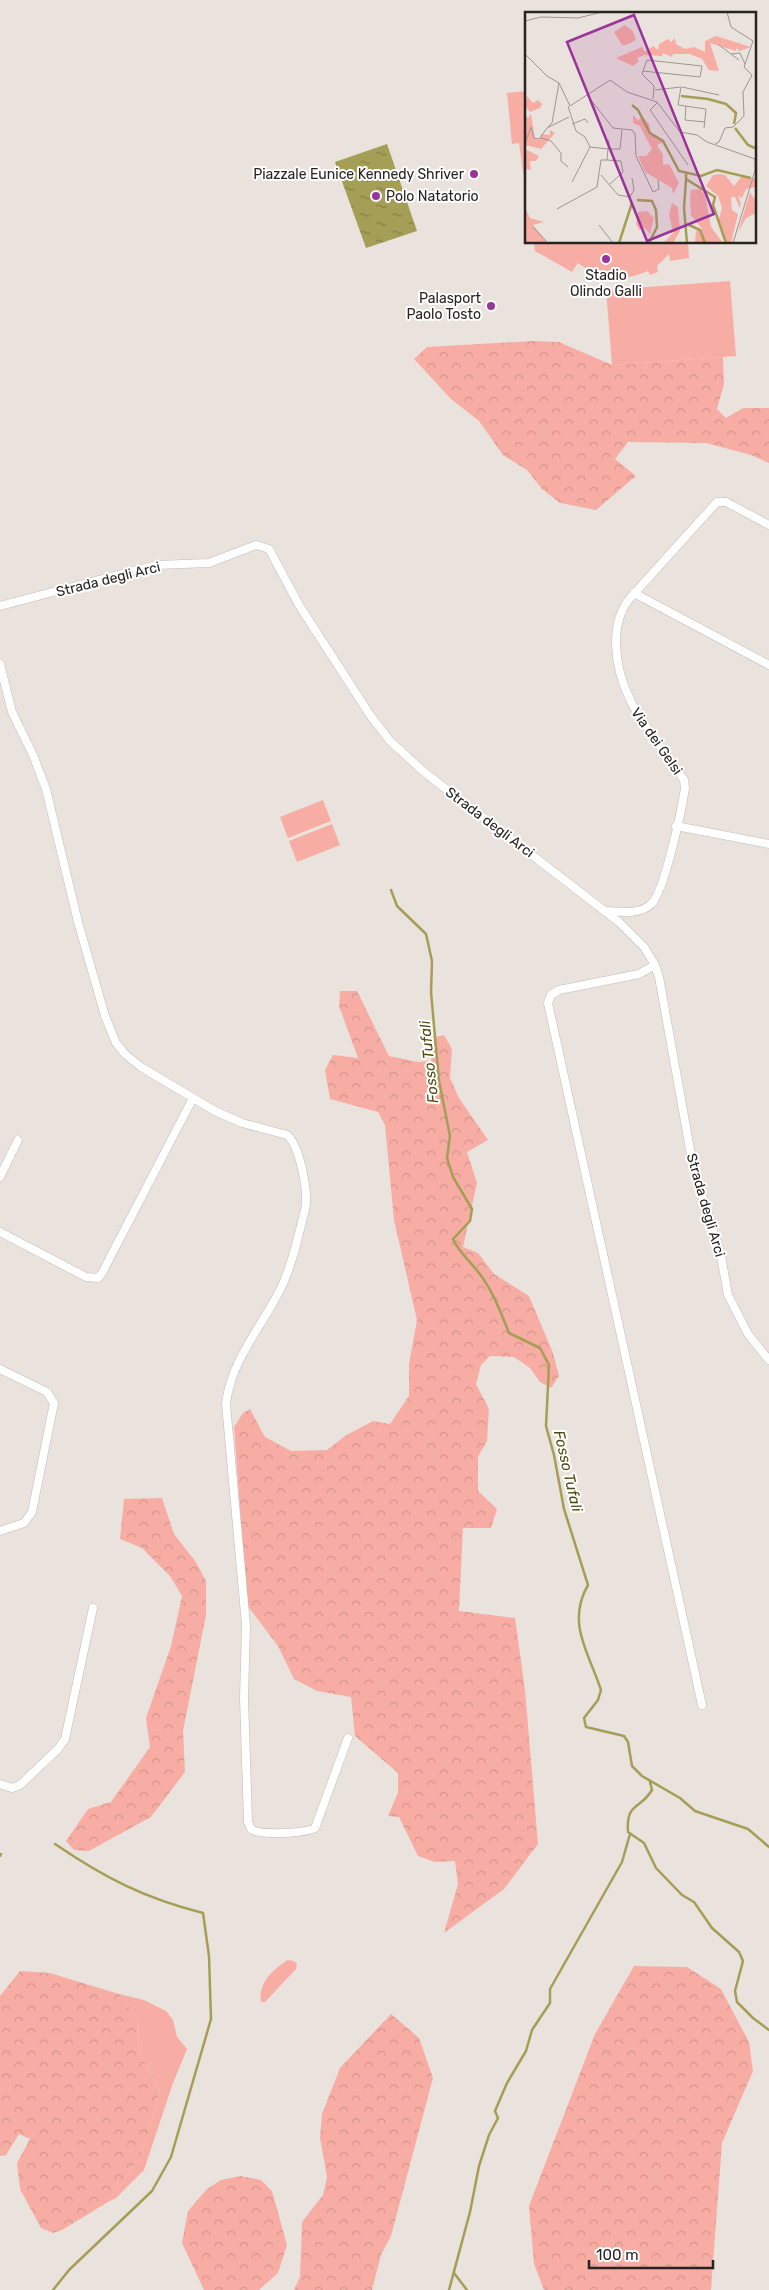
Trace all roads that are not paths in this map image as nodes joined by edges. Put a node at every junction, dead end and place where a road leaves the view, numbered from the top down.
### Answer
1 (769, 525) edge
2 (634, 593) junction
3 (0, 606) edge
4 (0, 664) edge
5 (769, 665) edge
6 (676, 826) junction
7 (769, 844) edge
8 (606, 911) junction
9 (655, 965) junction
10 (192, 1098) junction
11 (18, 1140) dead end
12 (0, 1177) edge
13 (0, 1232) edge
14 (769, 1360) edge
15 (0, 1369) edge
16 (0, 1531) edge
17 (93, 1608) dead end
18 (702, 1705) dead end
19 (348, 1738) dead end
20 (0, 1784) edge

1 - 2 street, Via dei Gelsi
2 - 5 street
2 - 6 street, Via dei Gelsi
3 - 8 street, Strada degli Arci
4 - 10 street
6 - 7 street
6 - 8 street, Via dei Gelsi
8 - 9 street, Strada degli Arci
9 - 14 street, Strada degli Arci
9 - 18 street
10 - 13 street
10 - 19 street
11 - 12 street
15 - 16 street
17 - 20 street

